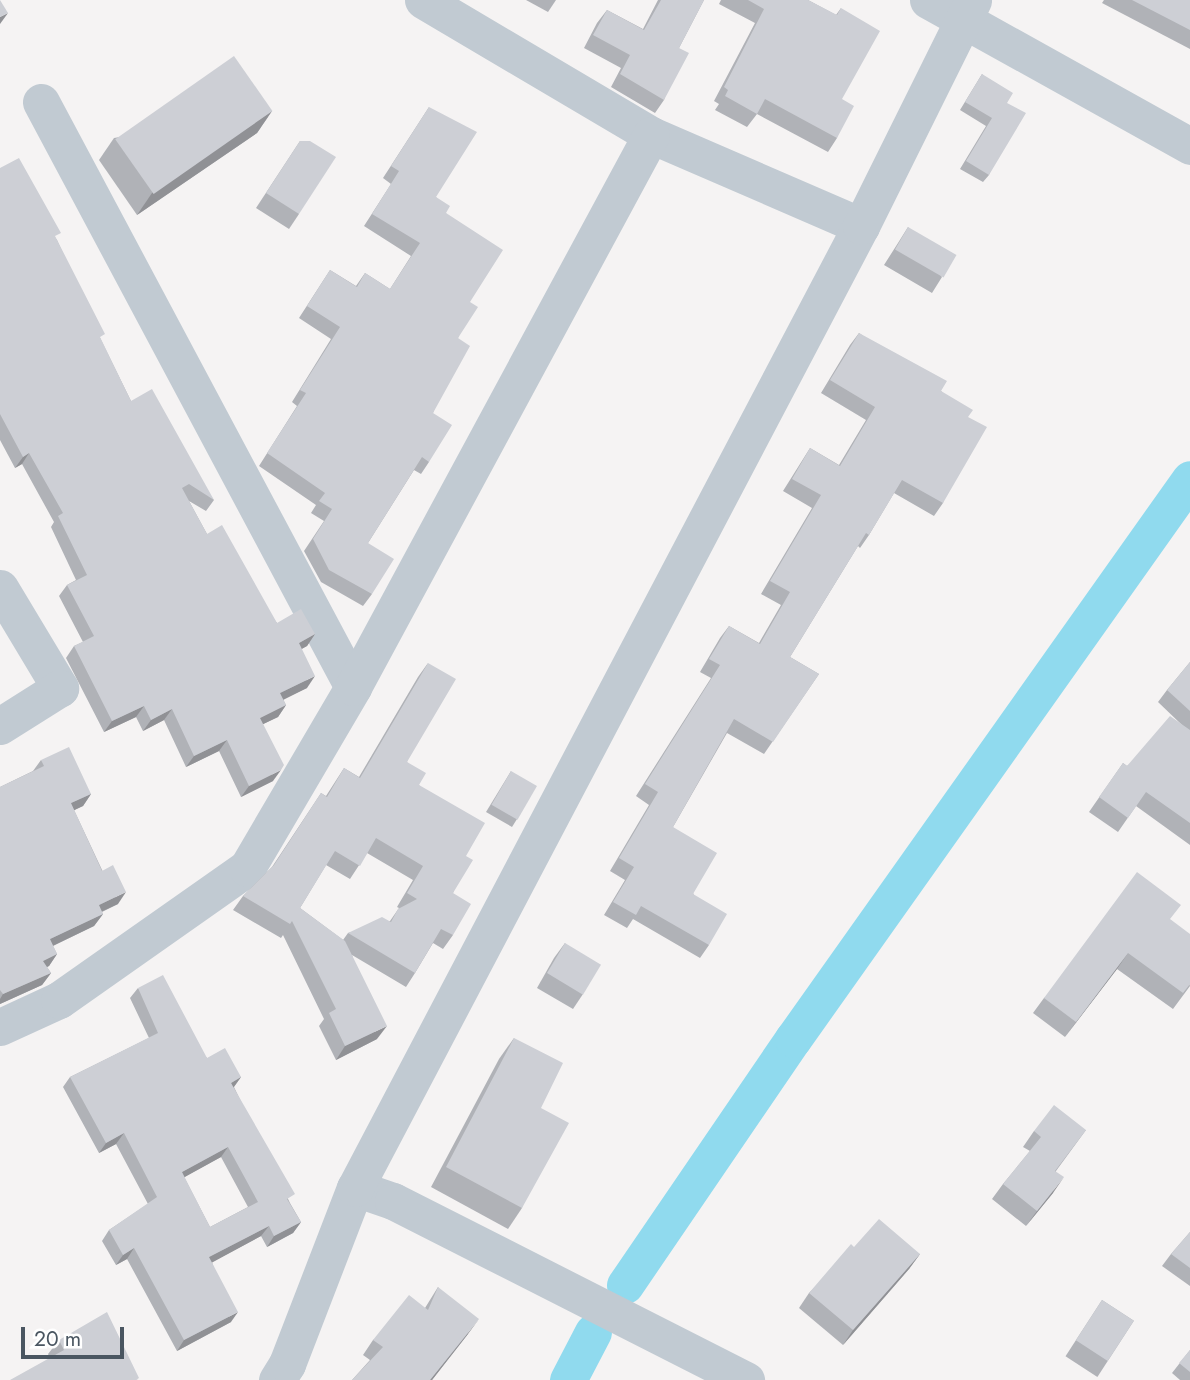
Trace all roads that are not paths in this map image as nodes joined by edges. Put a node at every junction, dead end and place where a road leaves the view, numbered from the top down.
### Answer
1 (423, 0) edge
2 (928, 0) edge
3 (967, 10) edge
4 (41, 102) dead end
5 (651, 135) junction
6 (1190, 146) edge
7 (861, 226) junction
8 (0, 588) edge
9 (353, 687) junction
10 (0, 726) edge
11 (0, 1027) edge
12 (355, 1188) junction
13 (276, 1380) edge
14 (746, 1380) edge

1 - 5 street
2 - 3 street
3 - 6 street
3 - 7 street
4 - 9 street
5 - 7 street
5 - 9 street
7 - 12 street
8 - 10 street
9 - 11 street
12 - 13 street
12 - 14 street

